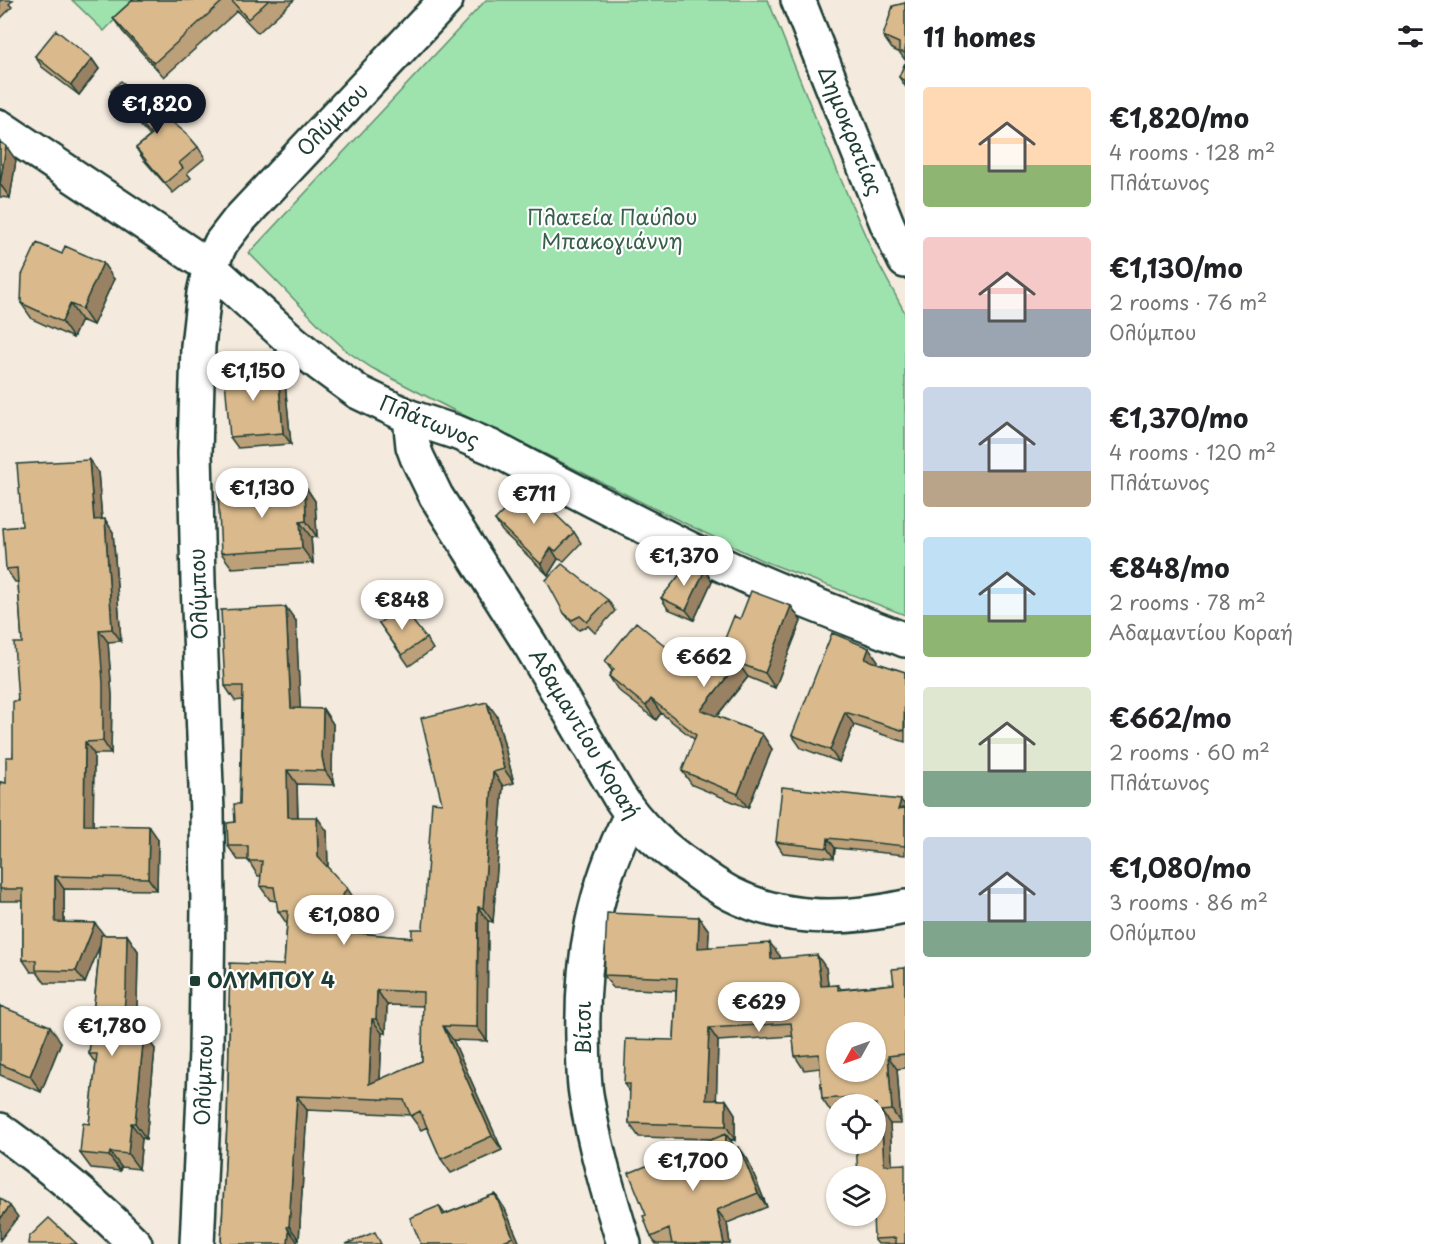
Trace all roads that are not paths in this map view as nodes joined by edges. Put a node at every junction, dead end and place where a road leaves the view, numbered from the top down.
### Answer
1 (446, 0) edge
2 (798, 0) edge
3 (0, 127) edge
4 (896, 222) edge
5 (905, 261) edge
6 (210, 267) junction
7 (410, 417) junction
8 (905, 640) edge
9 (631, 815) junction
10 (905, 907) edge
11 (0, 1130) edge
12 (135, 1244) edge
13 (197, 1244) edge
14 (624, 1244) edge

1 - 6 street, Ολύμπου
2 - 4 street, Δημοκρατίας
3 - 6 street, Πλάτωνος
4 - 5 street, Δημοκρατίας
6 - 7 street, Πλάτωνος
6 - 13 street, Ολύμπου
7 - 8 street, Πλάτωνος
7 - 9 street, Αδαμαντίου Κοραή
9 - 10 street, Αδαμαντίου Κοραή
9 - 14 street, Βίτσι
11 - 12 street

